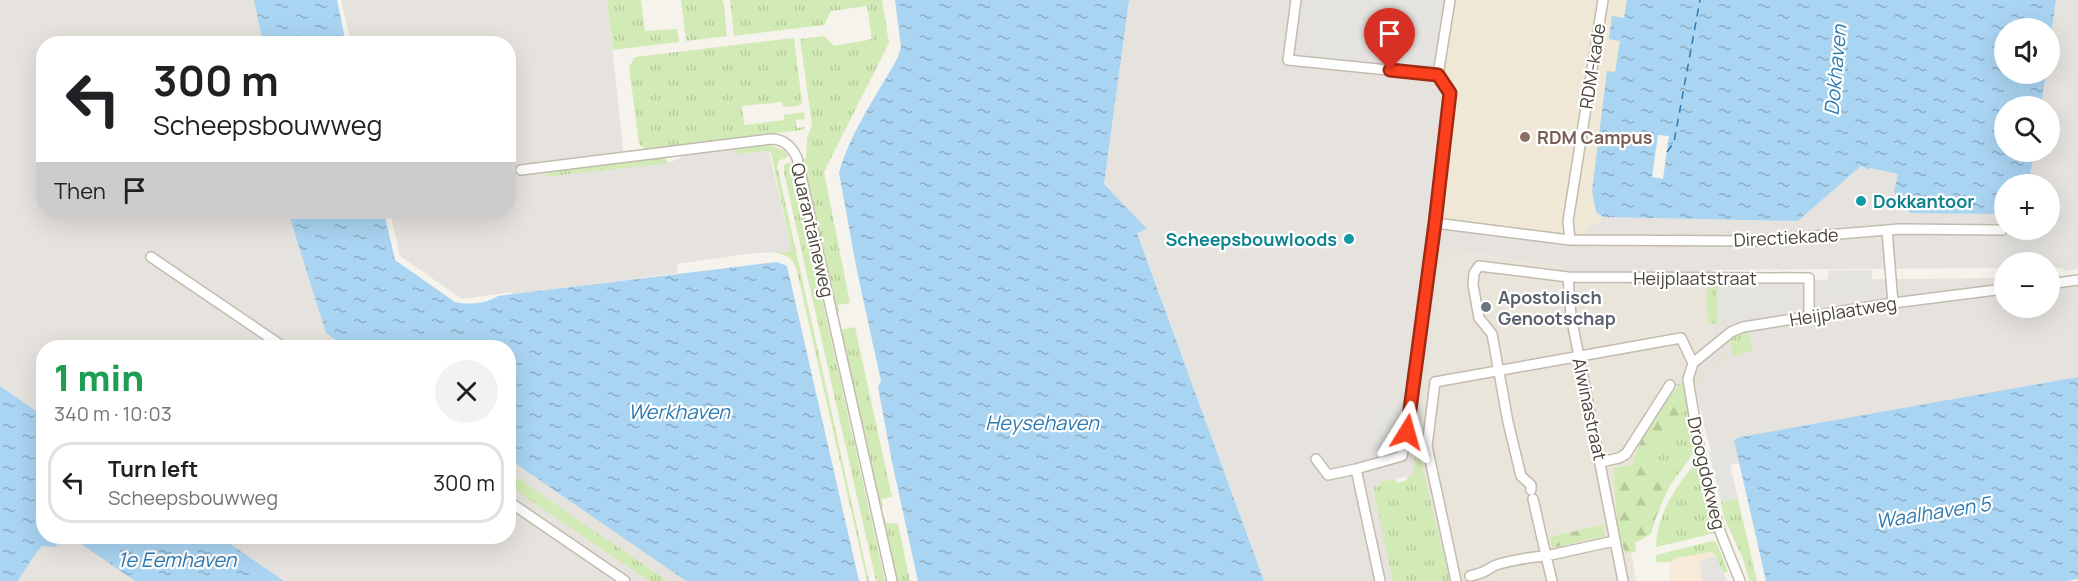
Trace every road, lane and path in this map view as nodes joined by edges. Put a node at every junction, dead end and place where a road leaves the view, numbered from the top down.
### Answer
1 (1296, 0) edge
2 (1449, 0) edge
3 (1603, 0) edge
4 (1438, 75) junction
5 (521, 170) dead end
6 (1435, 223) junction
7 (1887, 230) junction
8 (1994, 230) edge
9 (1570, 240) junction
10 (151, 257) dead end
11 (1568, 277) junction
12 (2078, 280) edge
13 (2060, 282) edge
14 (1994, 290) edge
15 (1893, 303) junction
16 (1809, 317) junction
17 (273, 340) edge
18 (1579, 356) junction
19 (1693, 363) junction
20 (1498, 369) junction
21 (1670, 385) dead end
22 (1316, 459) dead end
23 (1601, 462) junction
24 (1356, 469) junction
25 (516, 506) edge
26 (1614, 541) junction
27 (1546, 556) junction
28 (1470, 576) dead end
29 (625, 581) edge
30 (892, 581) edge
31 (1380, 581) edge
32 (1456, 581) edge
33 (1552, 581) edge
34 (1623, 581) edge
35 (1740, 581) edge

1 - 4 street
2 - 4 street
3 - 9 street, RDM-kade
4 - 6 street
5 - 30 street, Quarantaineweg
6 - 9 street, Directiekade
6 - 24 street
7 - 8 street, Directiekade
7 - 9 street, Directiekade
7 - 15 street
10 - 17 street
11 - 16 street, Heijplaatstraat
11 - 18 street, Alwinastraat
11 - 20 street, Heijplaatstraat
12 - 13 street
14 - 15 street, Heijplaatweg
15 - 16 street, Heijplaatweg
16 - 19 street, Heijplaatweg
18 - 19 street
18 - 20 street
18 - 23 street, Alwinastraat
19 - 35 street, Droogdokweg
20 - 27 street
20 - 32 street
21 - 23 street
22 - 24 street
23 - 26 street, Alwinastraat
24 - 31 street
25 - 29 street
26 - 27 street
26 - 34 street, Alwinastraat
27 - 28 street
27 - 33 street

